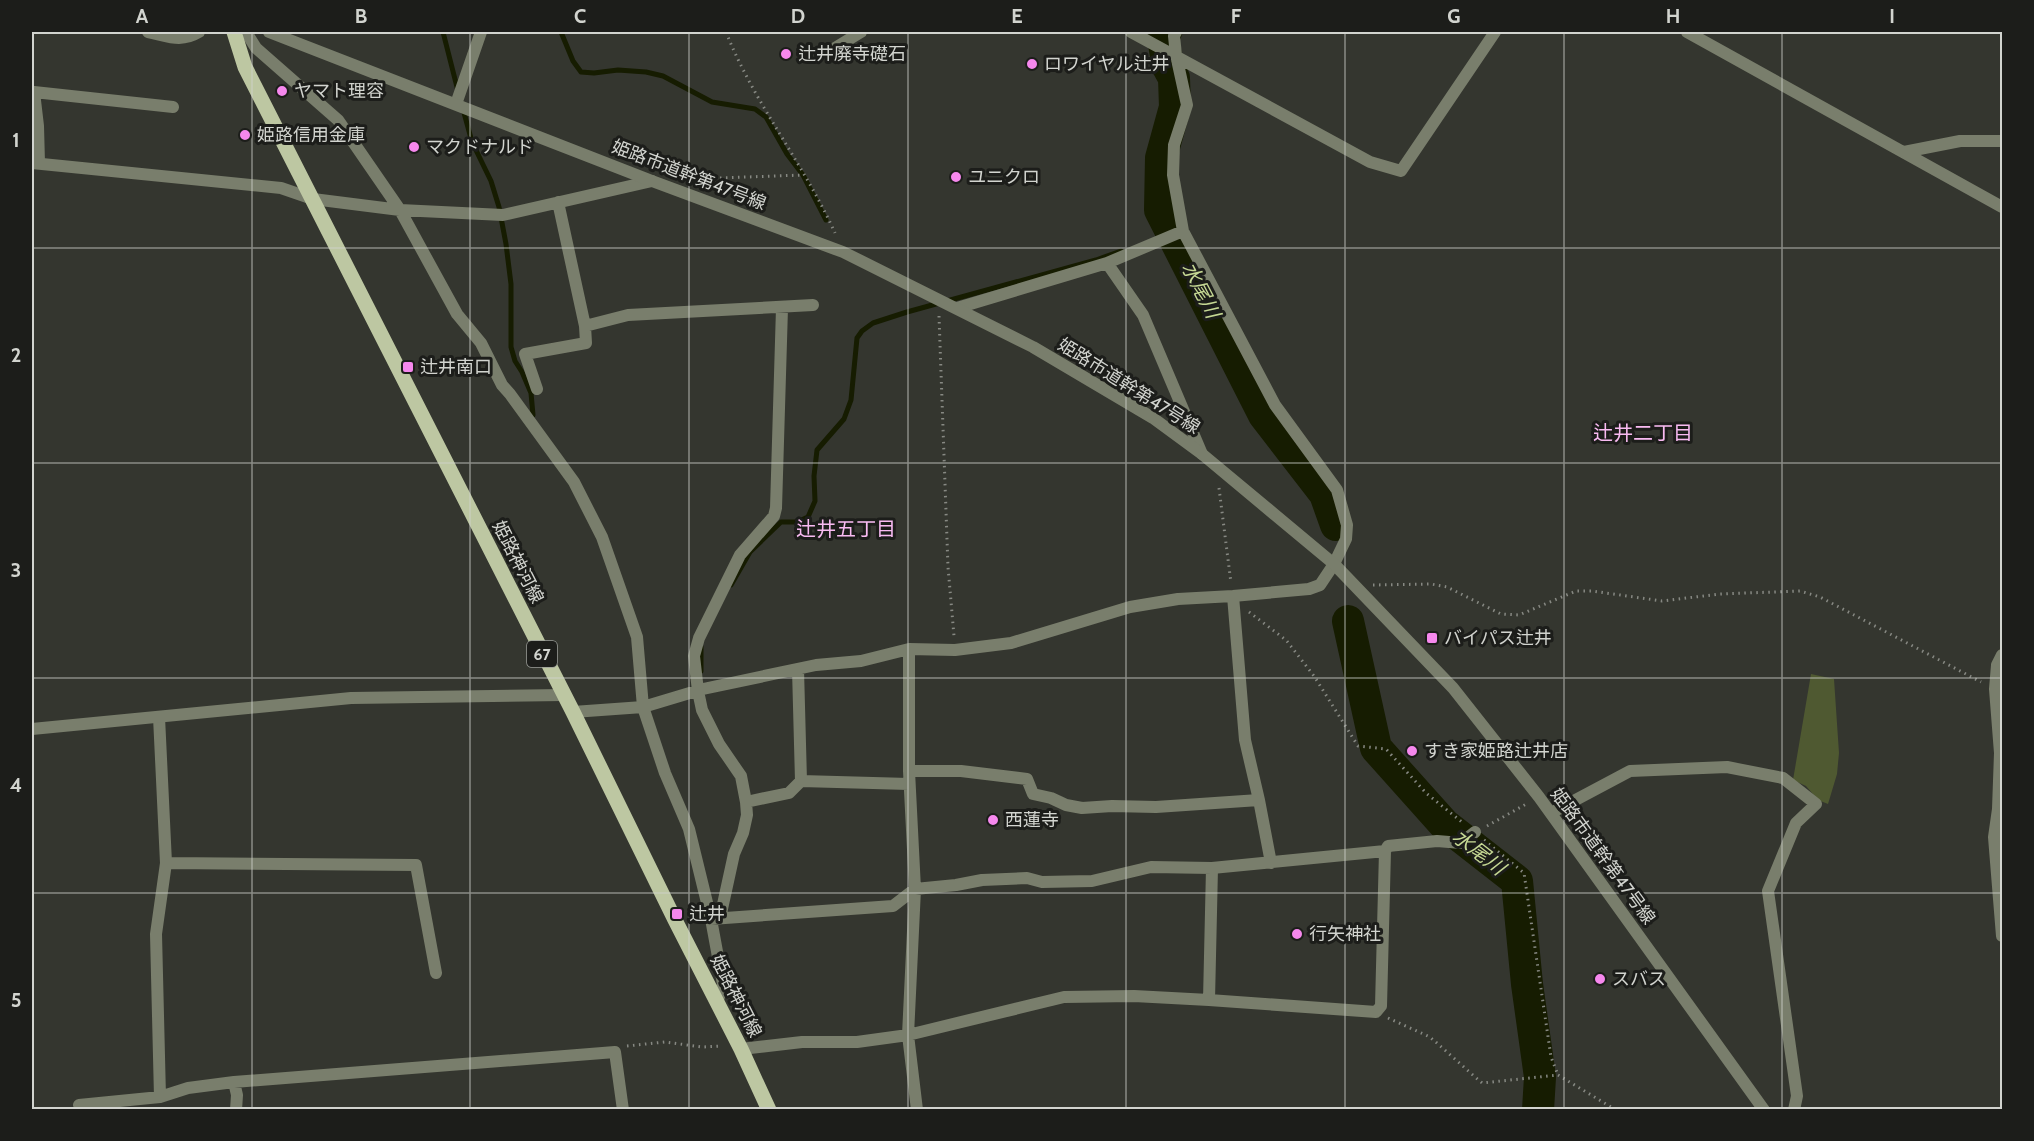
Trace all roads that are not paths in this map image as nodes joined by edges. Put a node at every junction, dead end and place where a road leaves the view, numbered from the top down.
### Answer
1 (148, 32) edge
2 (199, 32) edge
3 (234, 32) edge
4 (246, 32) edge
5 (269, 32) edge
6 (481, 32) edge
7 (861, 32) edge
8 (1131, 32) edge
9 (1176, 32) edge
10 (1495, 32) edge
11 (1687, 32) edge
12 (830, 51) dead end
13 (1176, 55) junction
14 (456, 104) junction
15 (173, 107) dead end
16 (2002, 141) edge
17 (1904, 152) junction
18 (35, 163) edge
19 (652, 181) junction
20 (313, 199) junction
21 (558, 202) junction
22 (2002, 207) edge
23 (400, 210) junction
24 (1183, 231) junction
25 (1107, 263) junction
26 (813, 306) dead end
27 (782, 308) junction
28 (957, 308) junction
29 (585, 326) junction
30 (537, 389) dead end
31 (1202, 454) junction
32 (1334, 564) junction
33 (1233, 596) junction
34 (909, 649) junction
35 (2002, 655) edge
36 (798, 669) junction
37 (698, 691) junction
38 (563, 695) junction
39 (643, 707) junction
40 (573, 712) junction
41 (159, 717) junction
42 (32, 729) edge
43 (909, 777) junction
44 (801, 782) junction
45 (1259, 800) junction
46 (746, 802) junction
47 (2000, 810) edge
48 (1551, 813) junction
49 (1474, 833) road end
50 (1385, 851) junction
51 (166, 863) junction
52 (1271, 863) junction
53 (1212, 868) junction
54 (915, 889) junction
55 (716, 918) junction
56 (2002, 936) edge
57 (436, 973) dead end
58 (1209, 1000) junction
59 (717, 1003) junction
60 (908, 1035) junction
61 (741, 1049) junction
62 (234, 1082) junction
63 (160, 1097) junction
64 (79, 1105) dead end
65 (236, 1110) edge
66 (623, 1110) edge
67 (769, 1110) edge
68 (917, 1110) edge
69 (1764, 1110) edge
70 (1794, 1110) edge

1 - 2 street
3 - 20 main road, 姫路神河線 / 67
4 - 23 street
5 - 14 street, 姫路市道幹第47号線
6 - 14 street
7 - 12 street
8 - 13 street
9 - 13 street
10 - 13 street
11 - 17 street
13 - 24 street
14 - 19 street, 姫路市道幹第47号線
15 - 18 street
16 - 17 street
17 - 22 street
18 - 20 street
19 - 21 street
19 - 28 street, 姫路市道幹第47号線
20 - 23 street
20 - 38 main road, 姫路神河線 / 67
21 - 23 street
21 - 29 street
23 - 39 street
24 - 25 street
24 - 32 street
25 - 28 street
25 - 31 street
26 - 27 street
27 - 29 street
27 - 37 street
28 - 31 street, 姫路市道幹第47号線
29 - 30 street
31 - 32 street, 姫路市道幹第47号線
32 - 33 street
32 - 48 street, 姫路市道幹第47号線
33 - 34 street
33 - 45 street
34 - 36 street
34 - 43 street
35 - 47 street
36 - 37 street
36 - 44 street
37 - 39 street
37 - 46 street
38 - 40 main road, 姫路神河線 / 67
38 - 41 street
39 - 40 street
39 - 55 street
40 - 59 main road, 姫路神河線 / 67
41 - 42 street
41 - 51 street
43 - 44 street
43 - 45 street
43 - 54 street
44 - 46 street
45 - 52 street
46 - 55 street
47 - 56 street
48 - 69 street, 姫路市道幹第47号線
48 - 70 street
49 - 50 street
50 - 52 street
50 - 58 street
51 - 57 street
51 - 63 street
52 - 53 street
53 - 54 street
53 - 58 street
54 - 55 street
54 - 60 street
55 - 59 street
58 - 60 street
59 - 61 main road, 姫路神河線 / 67
60 - 61 street
60 - 68 street
61 - 67 main road, 姫路神河線 / 67
62 - 63 street
62 - 65 street
62 - 66 street
63 - 64 street

